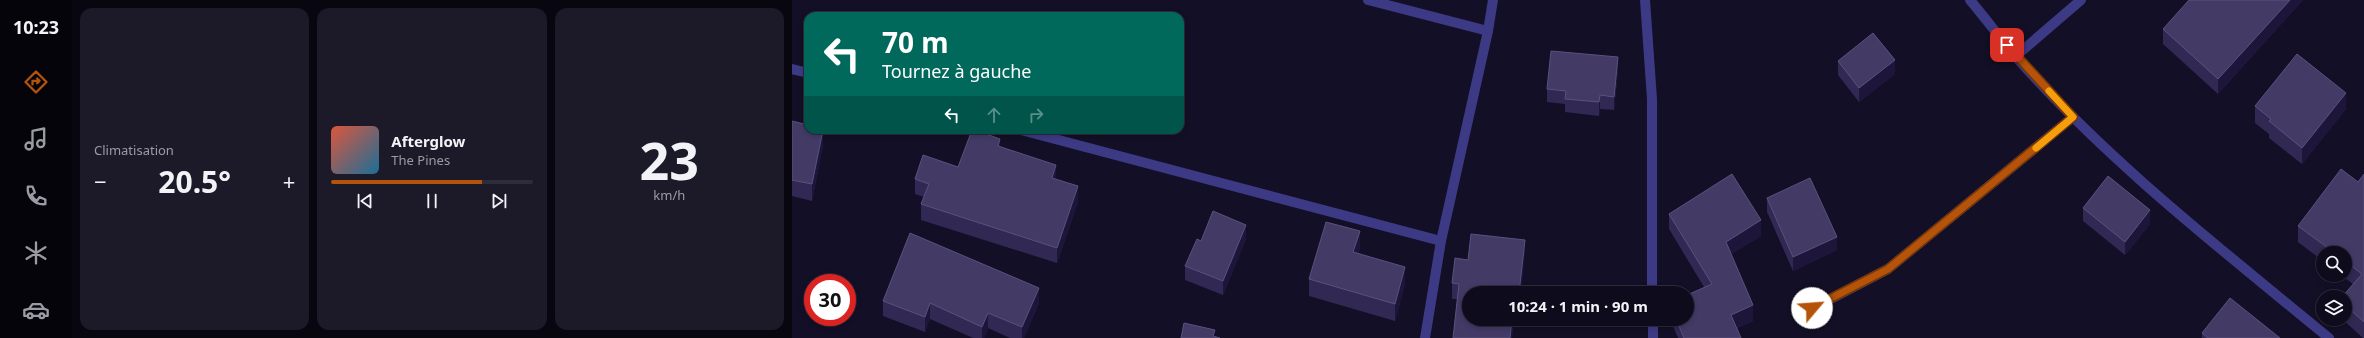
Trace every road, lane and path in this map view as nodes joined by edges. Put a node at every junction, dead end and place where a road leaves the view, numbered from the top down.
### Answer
1 (1368, 0) edge
2 (1493, 0) edge
3 (1645, 0) edge
4 (1970, 0) edge
5 (2081, 0) edge
6 (1488, 31) junction
7 (2016, 56) junction
8 (792, 69) edge
9 (804, 72) edge
10 (2073, 117) junction
11 (1036, 134) edge
12 (1441, 241) junction
13 (1652, 286) edge
14 (1800, 315) dead end
15 (1652, 326) edge
16 (1425, 338) edge
17 (1653, 338) edge
18 (2329, 338) edge

1 - 6 street
2 - 6 street
3 - 13 street
4 - 7 street
5 - 7 street
6 - 12 street
7 - 10 street
8 - 9 street
10 - 14 street
10 - 18 street
11 - 12 street
12 - 16 street
15 - 17 street

